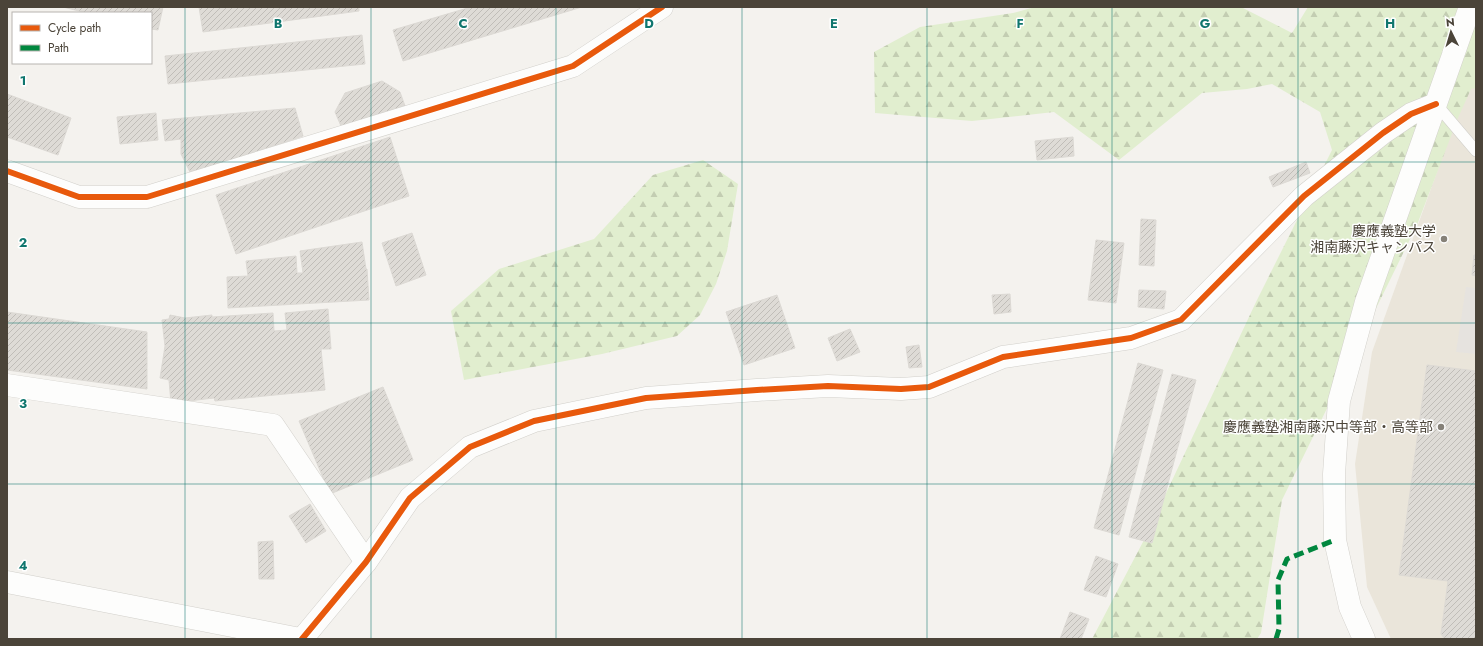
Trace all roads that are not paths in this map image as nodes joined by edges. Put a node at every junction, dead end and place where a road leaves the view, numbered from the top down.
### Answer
1 (662, 7) edge
2 (1470, 7) edge
3 (1436, 104) junction
4 (1476, 152) edge
5 (7, 171) edge
6 (7, 385) edge
7 (366, 562) junction
8 (7, 582) edge
9 (301, 639) edge
10 (1364, 639) edge

1 - 5 street
2 - 3 street
3 - 4 lane
3 - 7 street
3 - 10 street
6 - 7 street
7 - 9 street
8 - 9 street

